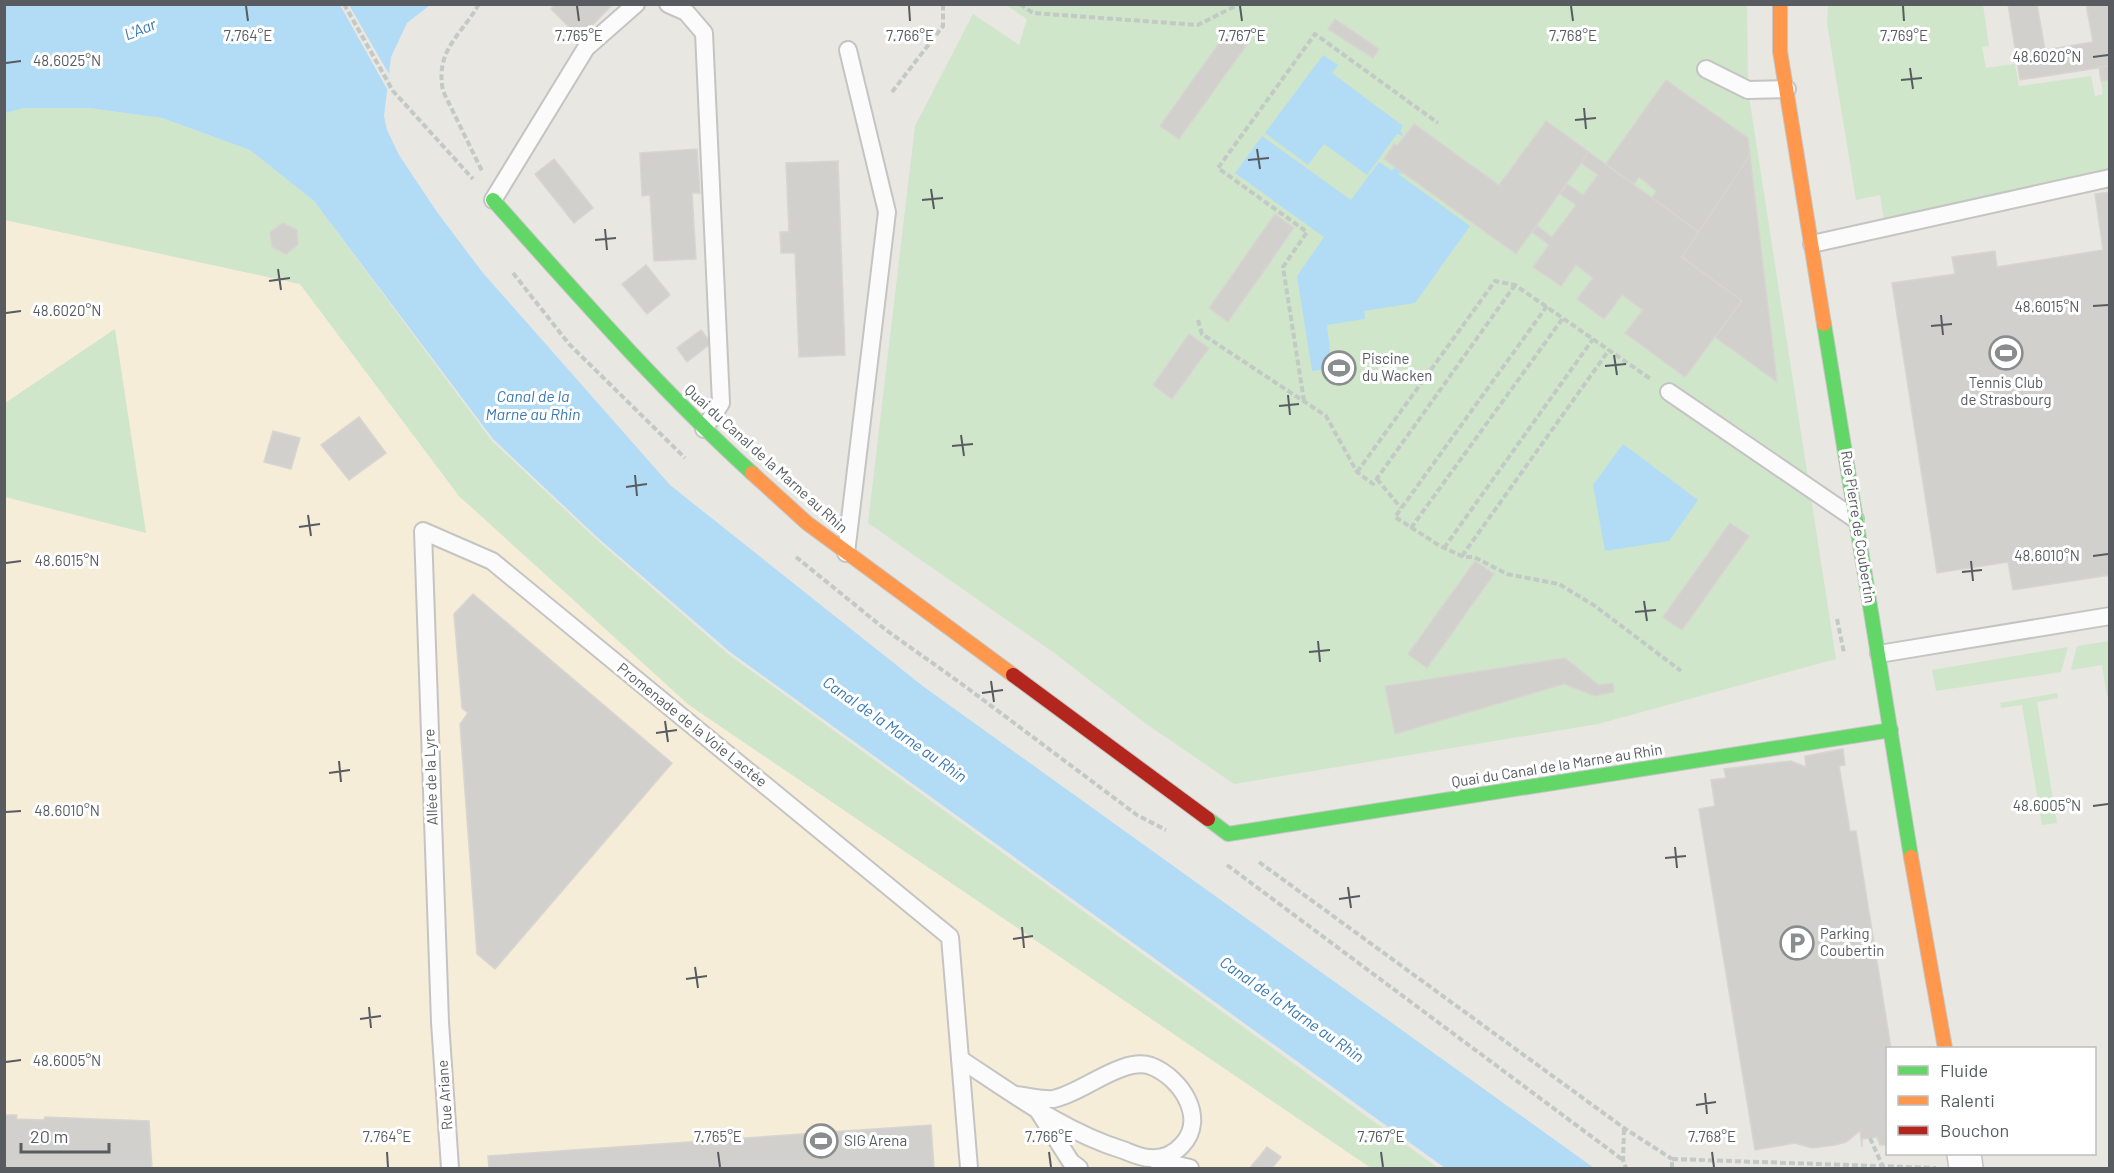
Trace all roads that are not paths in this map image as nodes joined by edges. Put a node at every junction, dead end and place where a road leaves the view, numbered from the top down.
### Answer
1 (636, 4) edge
2 (668, 4) edge
3 (1780, 4) edge
4 (849, 51) dead end
5 (1706, 69) dead end
6 (1787, 89) junction
7 (2109, 178) edge
8 (494, 201) joint
9 (1812, 244) junction
10 (1670, 392) road end
11 (704, 429) junction
12 (1857, 520) junction
13 (423, 531) joint
14 (846, 554) junction
15 (2109, 616) edge
16 (1879, 654) junction
17 (1891, 730) junction
18 (440, 1022) joint
19 (1945, 1047) edge
20 (960, 1059) junction
21 (1016, 1095) junction
22 (1037, 1108) junction
23 (1149, 1158) junction
24 (450, 1168) edge
25 (969, 1168) edge
26 (1079, 1168) edge
27 (1190, 1168) edge

1 - 8 lane
2 - 11 lane
3 - 6 street, Rue Pierre de Coubertin
4 - 14 lane
5 - 6 lane
6 - 9 street, Rue Pierre de Coubertin
7 - 9 lane
8 - 11 street, Quai du Canal de la Marne au Rhin
9 - 12 street, Rue Pierre de Coubertin
10 - 12 lane
11 - 14 street, Quai du Canal de la Marne au Rhin
12 - 16 street, Rue Pierre de Coubertin
13 - 18 lane, Allée de la Lyre
13 - 20 lane, Promenade de la Voie Lactée
14 - 17 street, Quai du Canal de la Marne au Rhin
15 - 16 lane
16 - 17 street, Rue Pierre de Coubertin
17 - 19 street, Rue Pierre de Coubertin
18 - 24 lane, Rue Ariane
20 - 21 lane
20 - 25 lane
21 - 22 lane
21 - 23 lane
22 - 23 lane
22 - 26 lane
23 - 27 lane

